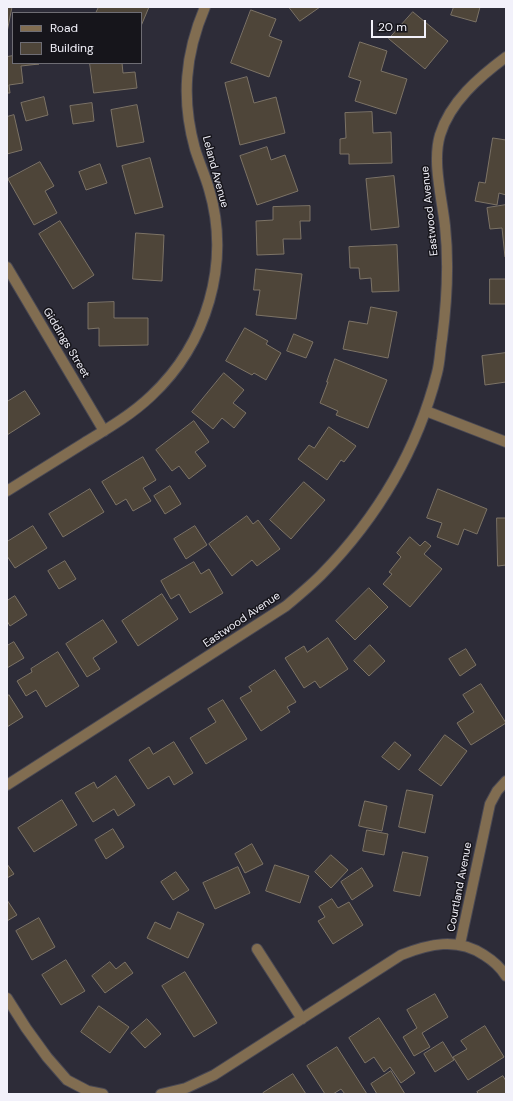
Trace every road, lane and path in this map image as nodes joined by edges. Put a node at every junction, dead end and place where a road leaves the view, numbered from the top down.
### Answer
1 (206, 7) edge
2 (506, 57) edge
3 (7, 267) edge
4 (426, 410) junction
5 (104, 431) junction
6 (506, 442) edge
7 (7, 491) edge
8 (506, 781) edge
9 (7, 785) edge
10 (460, 944) junction
11 (257, 949) dead end
12 (506, 976) edge
13 (7, 998) edge
14 (302, 1019) junction
15 (103, 1094) edge
16 (161, 1094) edge

1 - 5 street, Leland Avenue
2 - 4 street, Eastwood Avenue
3 - 5 street, Giddings Street
4 - 6 street
4 - 9 street, Eastwood Avenue
5 - 7 street, Leland Avenue
8 - 10 street, Courtland Avenue
10 - 12 street
10 - 14 street, Courtland Avenue
11 - 14 street
13 - 15 street
14 - 16 street, Courtland Avenue

